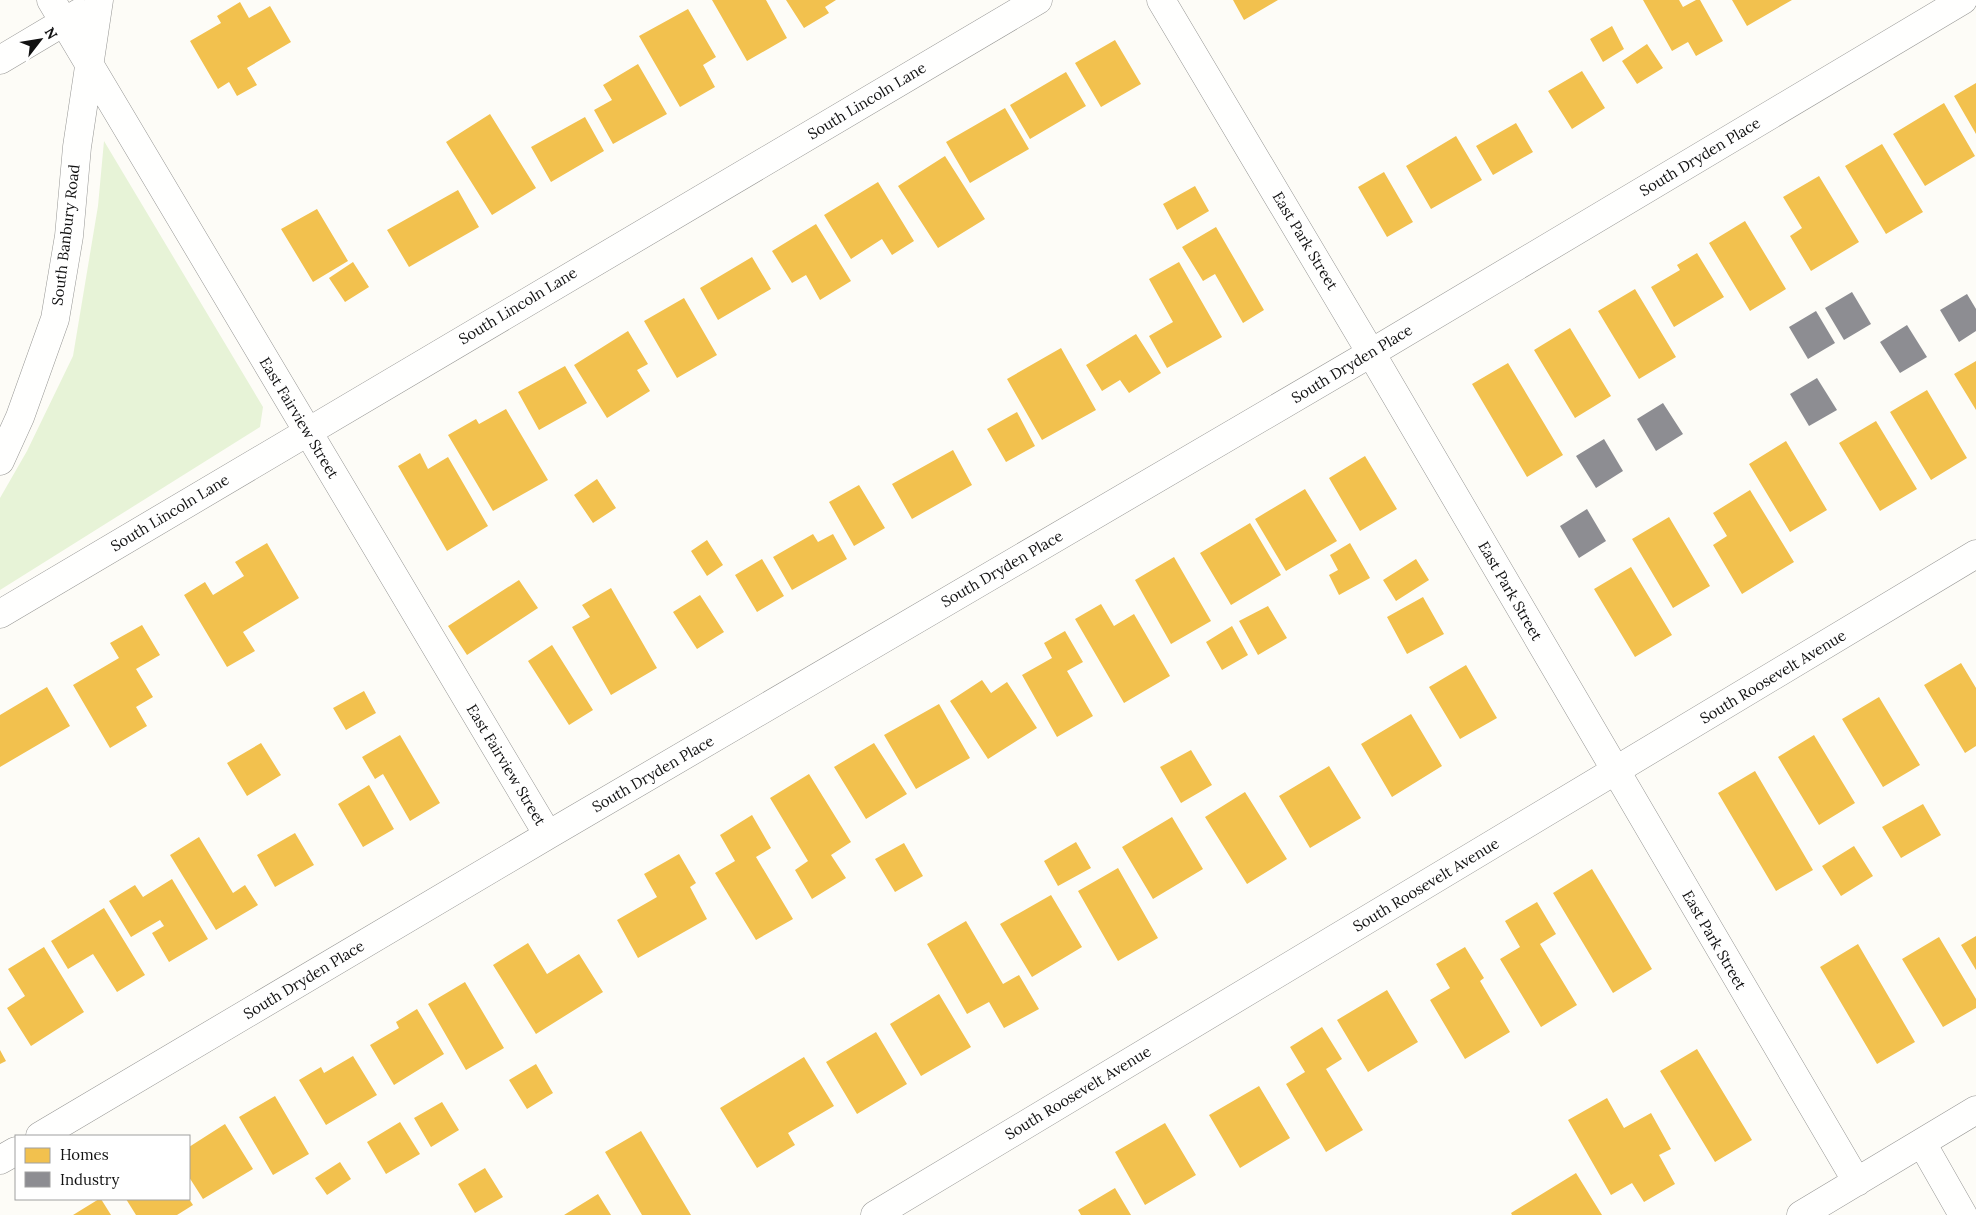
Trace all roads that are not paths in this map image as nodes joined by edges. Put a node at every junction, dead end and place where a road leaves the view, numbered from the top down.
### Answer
1 (1038, 0) edge
2 (1161, 0) edge
3 (1963, 0) edge
4 (100, 1) edge
5 (57, 11) edge
6 (0, 60) edge
7 (89, 64) junction
8 (1371, 353) junction
9 (307, 431) junction
10 (0, 461) edge
11 (1976, 554) edge
12 (0, 614) edge
13 (1615, 772) junction
14 (548, 835) junction
15 (1976, 1110) edge
16 (42, 1135) edge
17 (1922, 1143) junction
18 (15, 1152) edge
19 (0, 1160) edge
20 (1857, 1182) junction
21 (1830, 1208) edge
22 (875, 1215) edge
23 (1801, 1215) edge
24 (1963, 1215) edge

1 - 9 street, South Lincoln Lane
2 - 8 street, East Park Street
3 - 8 street, South Dryden Place
4 - 5 street
4 - 7 street, South Banbury Road
5 - 6 street
5 - 7 street, East Fairview Street
7 - 9 street, East Fairview Street
7 - 10 street, South Banbury Road
8 - 13 street, East Park Street
8 - 14 street, South Dryden Place
9 - 12 street, South Lincoln Lane
9 - 14 street, East Fairview Street
11 - 13 street, South Roosevelt Avenue
13 - 20 street, East Park Street
13 - 22 street, South Roosevelt Avenue
14 - 16 street, South Dryden Place
15 - 17 street
17 - 20 street
17 - 24 street
18 - 19 street
20 - 21 street
21 - 23 street

